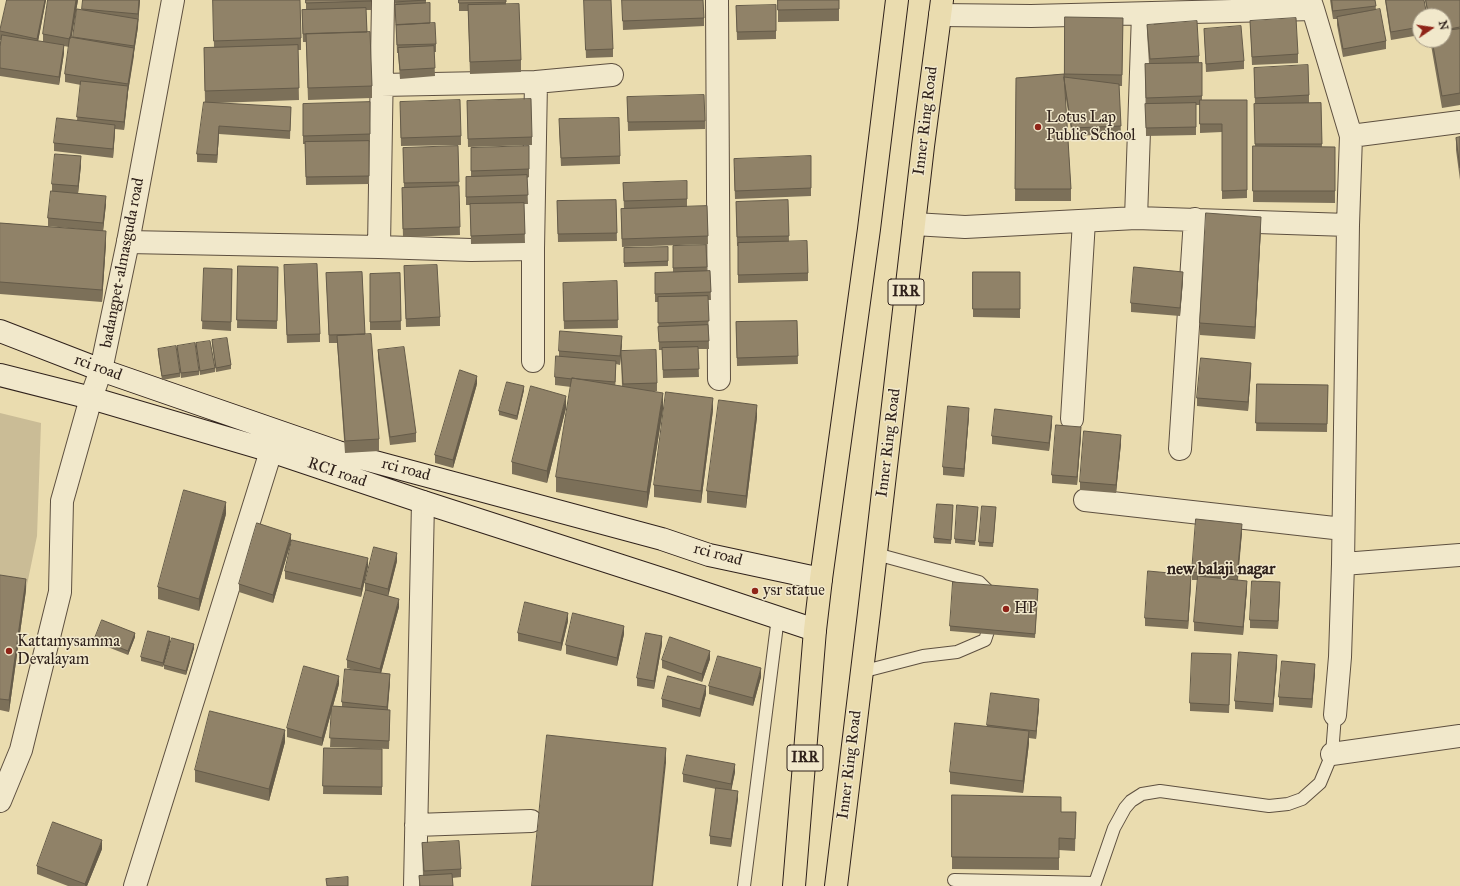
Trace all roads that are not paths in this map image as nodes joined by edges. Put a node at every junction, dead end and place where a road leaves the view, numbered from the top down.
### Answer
1 (173, 0) edge
2 (383, 0) edge
3 (717, 0) edge
4 (897, 0) edge
5 (1312, 4) edge
6 (941, 8) edge
7 (1143, 14) junction
8 (612, 75) dead end
9 (536, 82) junction
10 (381, 85) junction
11 (1460, 122) edge
12 (1351, 136) junction
13 (1136, 218) junction
14 (1195, 219) junction
15 (1084, 221) junction
16 (914, 224) junction
17 (1348, 225) junction
18 (128, 242) junction
19 (379, 247) junction
20 (533, 249) junction
21 (0, 331) edge
22 (533, 361) dead end
23 (101, 370) junction
24 (0, 375) edge
25 (719, 379) dead end
26 (91, 398) junction
27 (1072, 419) dead end
28 (1180, 449) dead end
29 (271, 451) junction
30 (1085, 500) dead end
31 (423, 502) junction
32 (1343, 529) junction
33 (876, 554) junction
34 (1460, 555) edge
35 (1343, 564) junction
36 (821, 579) junction
37 (778, 617) junction
38 (815, 630) junction
39 (861, 672) junction
40 (1335, 715) joint
41 (1460, 736) edge
42 (1332, 754) junction
43 (0, 801) edge
44 (532, 821) dead end
45 (416, 825) junction
46 (954, 880) dead end
47 (1009, 884) edge
48 (1094, 885) edge
49 (135, 886) edge
50 (414, 886) edge
51 (744, 886) edge
52 (794, 886) edge
53 (836, 886) edge

1 - 18 street, badangpet-almasguda road
2 - 10 street
3 - 25 street
4 - 36 highway, IRR
5 - 7 street
5 - 12 street
6 - 7 street
6 - 16 highway, Inner Ring Road / IRR
7 - 13 street
8 - 9 street
9 - 10 street
9 - 20 street
10 - 19 street
11 - 12 street
12 - 17 street
13 - 14 street
13 - 15 street
14 - 17 street
14 - 28 street
15 - 16 street
15 - 27 street
16 - 33 highway, Inner Ring Road / IRR
17 - 32 street
18 - 19 street
18 - 23 street, badangpet-almasguda road
19 - 20 street
20 - 22 street
21 - 23 street, rci road
23 - 26 street, badangpet-almasguda road
23 - 36 street, rci road
24 - 26 street, RCI road
26 - 29 street, RCI road
26 - 43 street, badangpet-almasguda road
29 - 31 street, RCI road
29 - 49 street
30 - 32 street
31 - 37 street, RCI road
31 - 45 street
32 - 35 street
33 - 39 highway, Inner Ring Road / IRR
33 - 39 lane
34 - 35 street
35 - 40 street
36 - 38 highway, IRR
37 - 38 street
37 - 51 lane
38 - 52 highway, IRR
39 - 53 highway, Inner Ring Road / IRR
40 - 42 lane
41 - 42 street
42 - 48 lane
44 - 45 street
45 - 50 street
46 - 47 lane
47 - 48 lane

